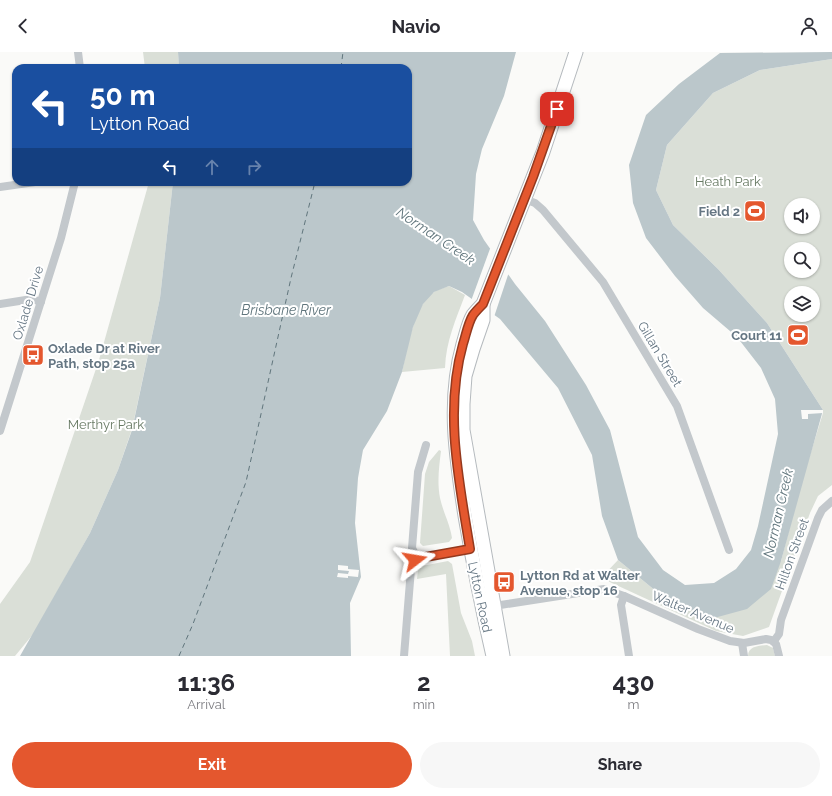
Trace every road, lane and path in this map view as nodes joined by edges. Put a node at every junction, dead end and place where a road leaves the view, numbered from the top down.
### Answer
1 (78, 52) edge
2 (576, 52) edge
3 (80, 64) edge
4 (12, 185) edge
5 (74, 186) edge
6 (0, 187) edge
7 (524, 199) junction
8 (41, 302) junction
9 (0, 304) edge
10 (477, 321) junction
11 (0, 431) edge
12 (426, 445) dead end
13 (832, 501) edge
14 (484, 546) junction
15 (470, 549) junction
16 (729, 550) dead end
17 (417, 559) junction
18 (624, 596) junction
19 (494, 606) junction
20 (772, 641) junction
21 (742, 643) junction
22 (404, 656) edge
23 (493, 656) edge
24 (503, 656) edge
25 (629, 656) edge
26 (744, 656) edge
27 (779, 656) edge

1 - 3 street
2 - 7 main road, Lytton Road
4 - 6 street
5 - 8 street, Oxlade Drive
7 - 10 main road, Lytton Road
7 - 16 street, Gillan Street
8 - 9 street
8 - 11 street, Oxlade Drive
10 - 14 main road, Lytton Road
10 - 15 main road, Lytton Road
12 - 17 street
13 - 20 street, Hilton Street
14 - 15 street
14 - 19 main road, Lytton Road
15 - 17 street
15 - 23 main road, Lytton Road
17 - 22 street
18 - 19 street, Walter Avenue
18 - 21 street, Walter Avenue
18 - 25 street
19 - 24 main road, Lytton Road
20 - 21 street, Walter Avenue
20 - 27 street
21 - 26 street, Walter Avenue

